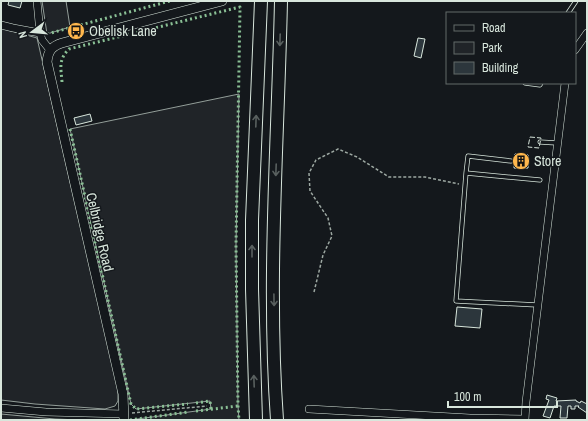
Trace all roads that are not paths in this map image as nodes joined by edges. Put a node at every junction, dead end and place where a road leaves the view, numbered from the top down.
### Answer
1 (37, 1) edge
2 (222, 1) edge
3 (261, 1) edge
4 (281, 1) edge
5 (576, 1) edge
6 (569, 12) edge
7 (1, 24) edge
8 (40, 32) junction
9 (587, 33) edge
10 (576, 49) edge
11 (50, 50) junction
12 (565, 84) edge
13 (540, 142) dead end
14 (557, 143) junction
15 (511, 161) dead end
16 (466, 173) junction
17 (540, 180) dead end
18 (537, 305) junction
19 (1, 408) edge
20 (309, 409) dead end
21 (124, 417) edge
22 (256, 420) edge
23 (277, 420) edge
24 (525, 420) edge

1 - 8 street
2 - 11 main road
22 -> 3 highway
4 -> 23 highway
5 - 6 lane
7 - 8 street
8 - 11 street
9 - 10 street
11 - 21 main road, Celbridge Road
12 - 14 street
13 - 14 lane
14 - 18 street
15 - 16 lane
16 - 17 lane
16 - 18 lane
18 - 24 street
19 - 21 street
20 - 24 street

